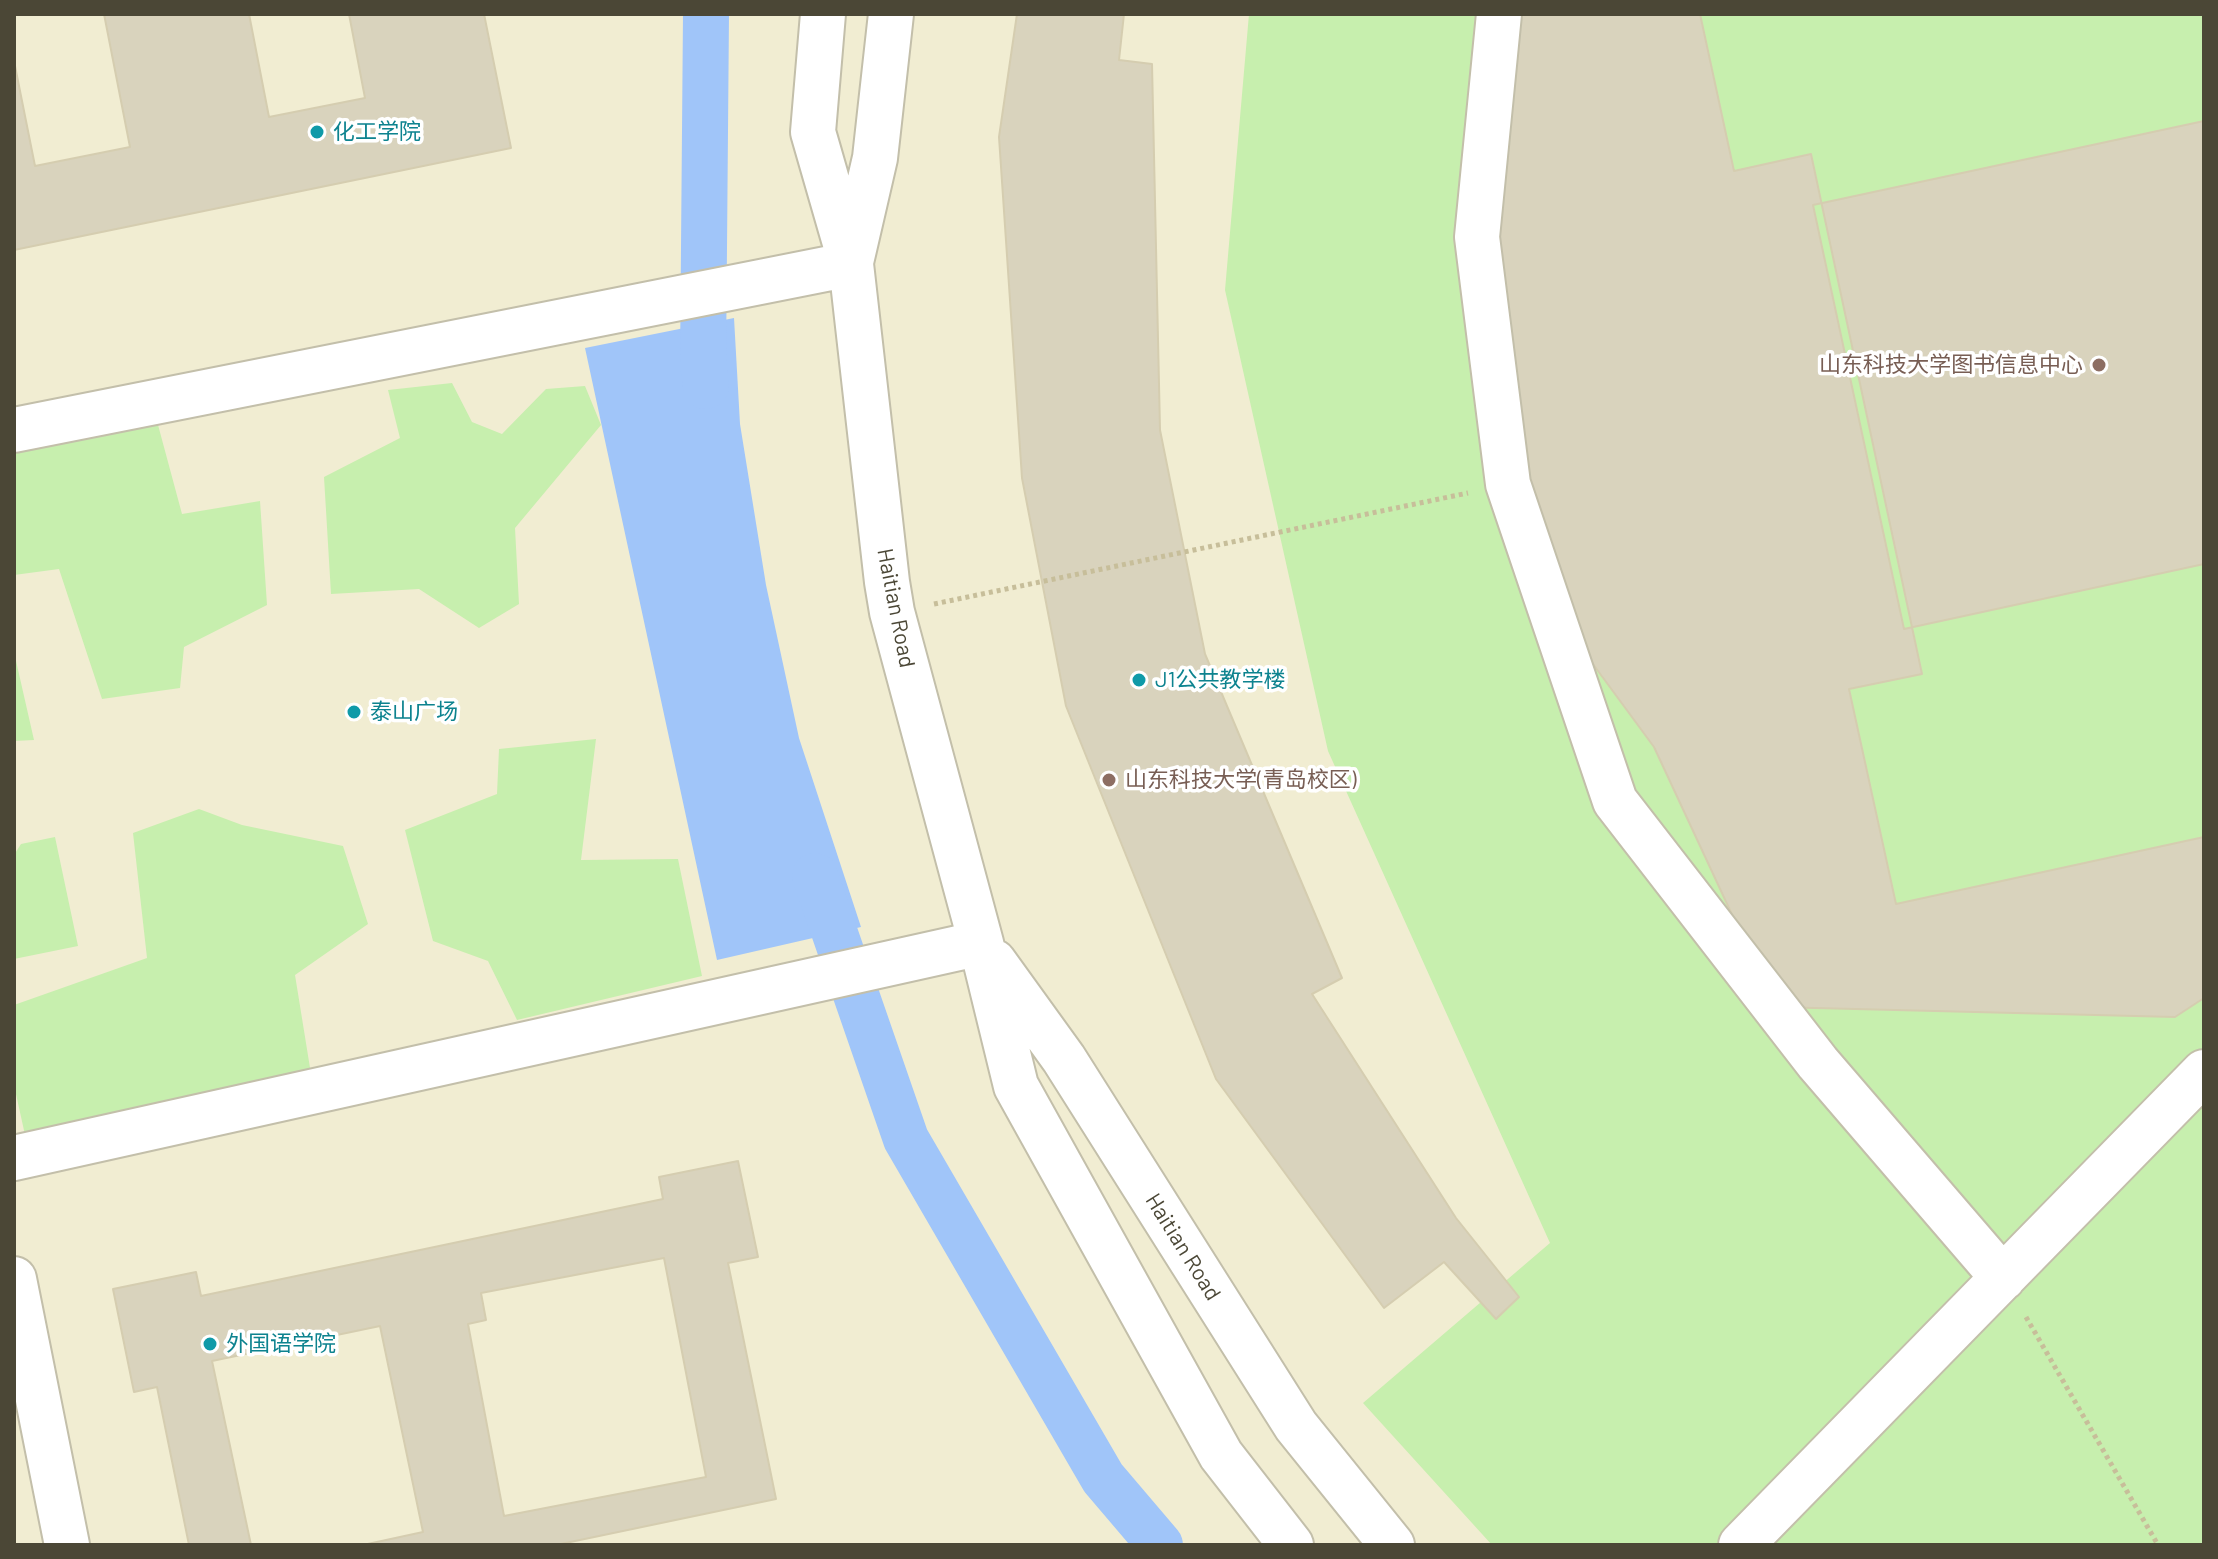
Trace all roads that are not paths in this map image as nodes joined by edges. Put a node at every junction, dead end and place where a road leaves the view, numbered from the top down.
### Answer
1 (823, 14) edge
2 (891, 14) edge
3 (1499, 14) edge
4 (851, 264) junction
5 (14, 430) edge
6 (981, 943) junction
7 (2204, 1072) edge
8 (14, 1158) edge
9 (2003, 1278) junction
10 (14, 1279) edge
11 (67, 1545) edge
12 (1291, 1545) edge
13 (1392, 1545) edge
14 (1741, 1545) edge

1 - 4 lane, Haitian Road
2 - 4 lane, Haitian Road
3 - 9 lane
4 - 5 lane
4 - 6 lane, Haitian Road
6 - 8 lane
6 - 12 lane, Haitian Road
6 - 13 lane, Haitian Road
7 - 9 lane
9 - 14 lane
10 - 11 lane

